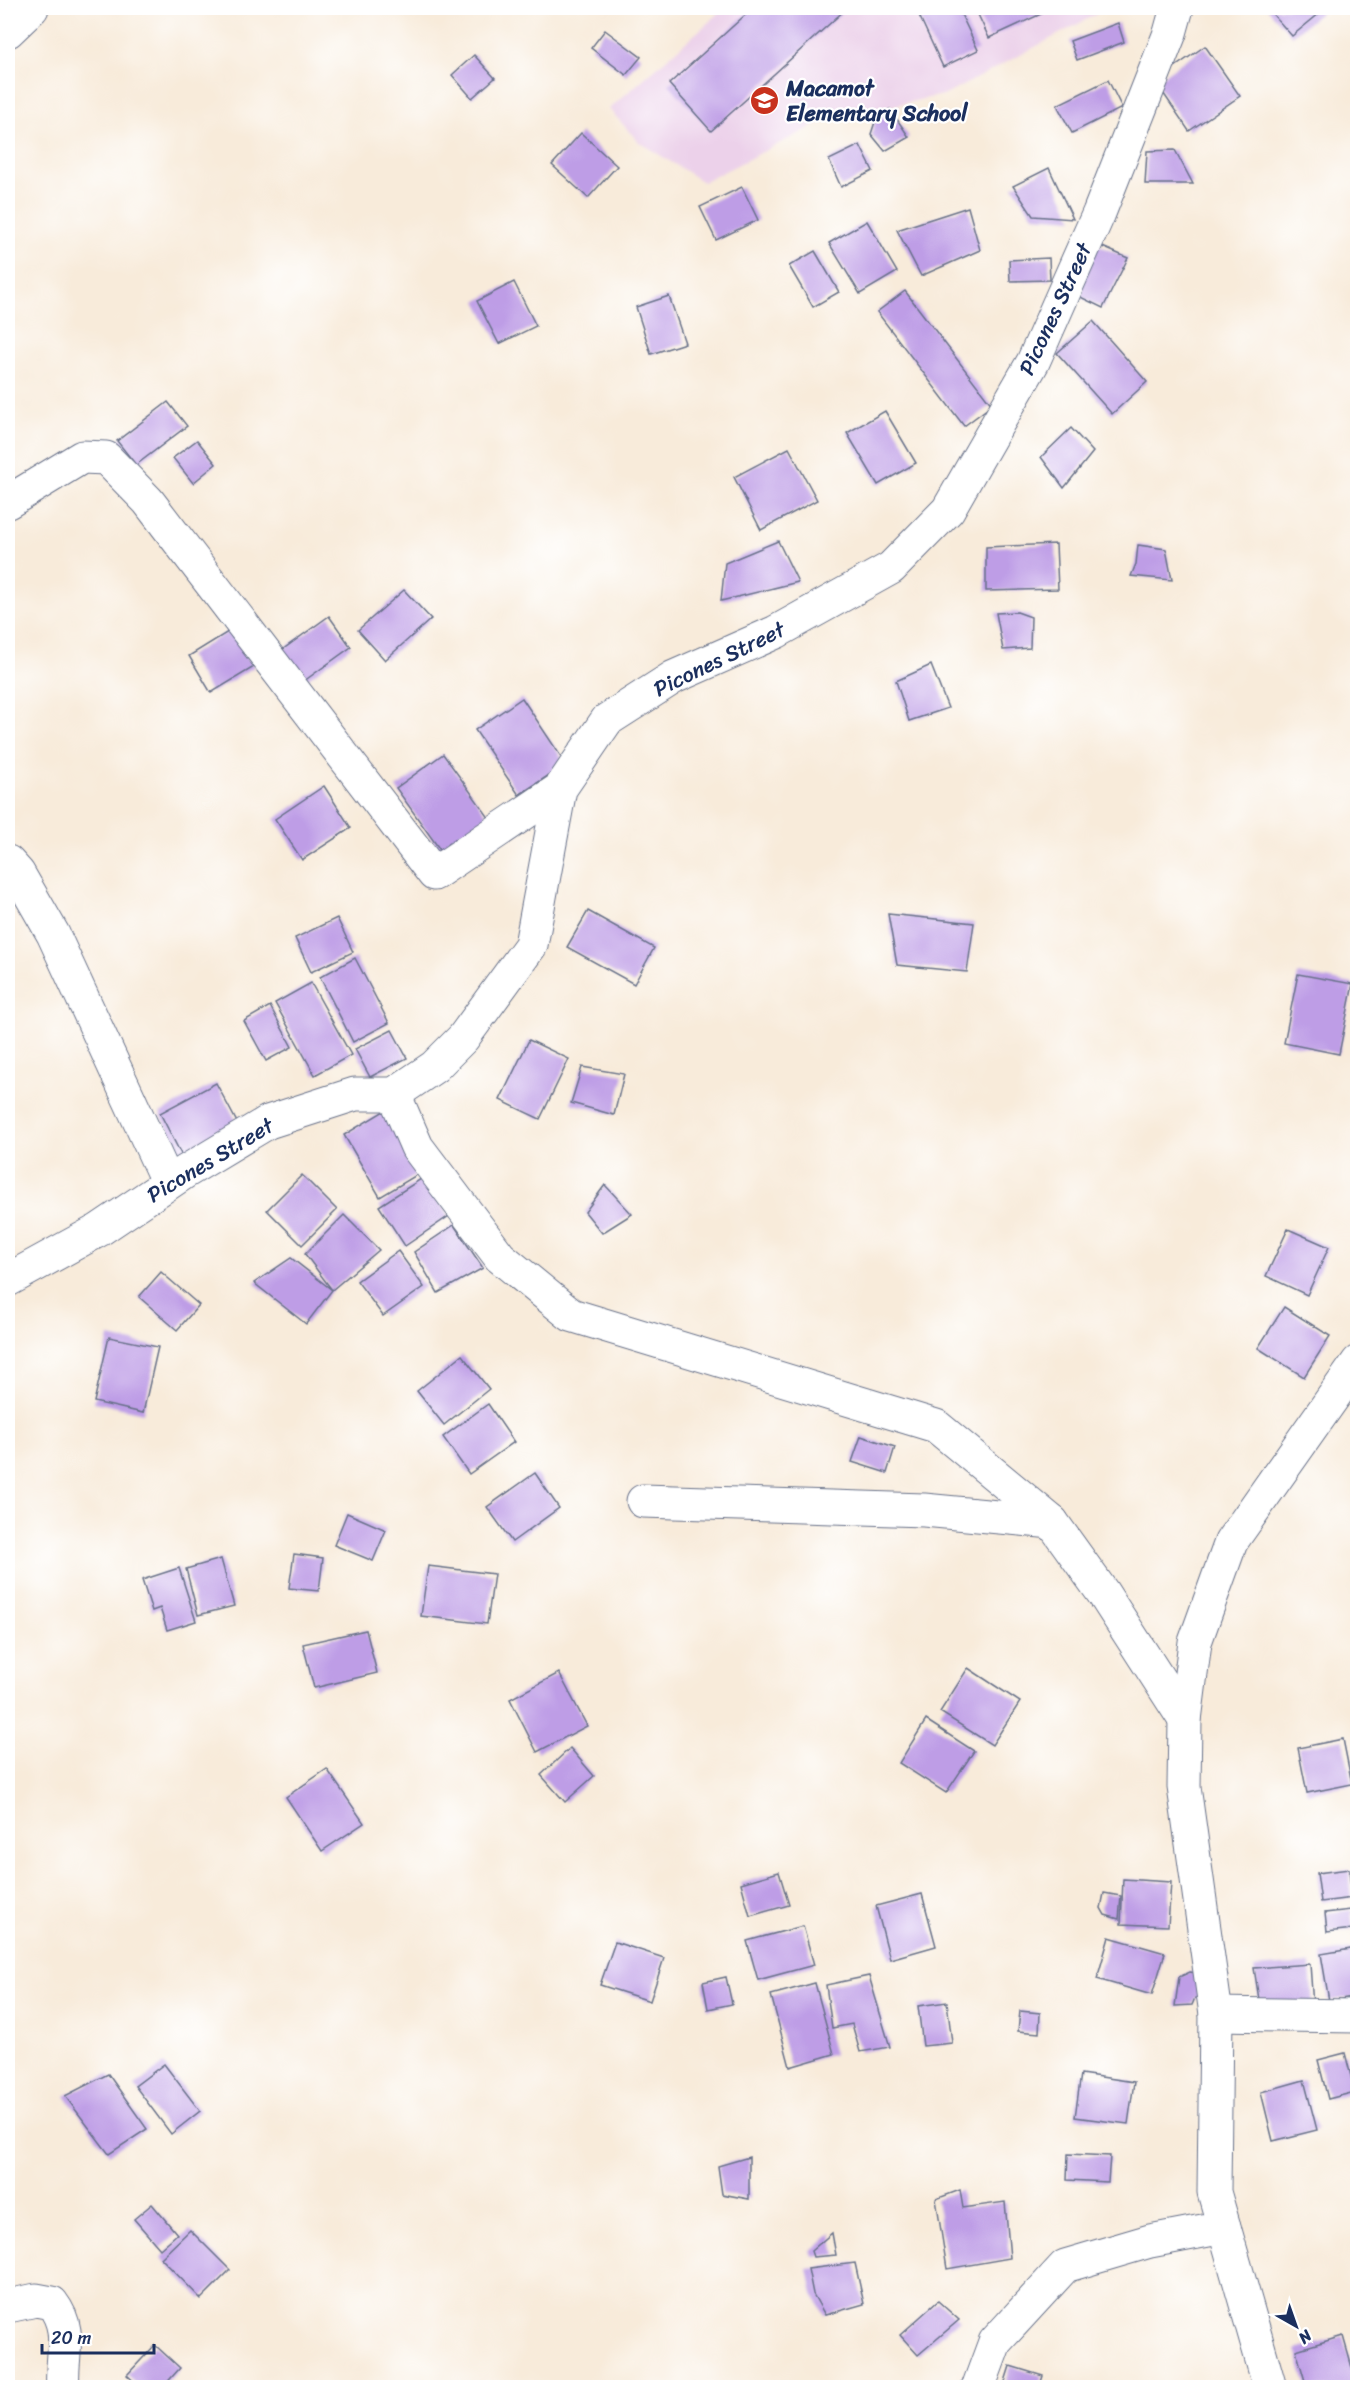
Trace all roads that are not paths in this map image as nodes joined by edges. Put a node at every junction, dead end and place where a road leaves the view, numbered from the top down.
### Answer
1 (32, 8) edge
2 (1178, 8) edge
3 (8, 31) edge
4 (8, 502) edge
5 (560, 789) junction
6 (8, 862) edge
7 (394, 1094) junction
8 (168, 1183) junction
9 (8, 1280) edge
10 (1358, 1362) edge
11 (643, 1501) dead end
12 (1052, 1522) junction
13 (1185, 1720) junction
14 (1216, 2014) junction
15 (1358, 2016) edge
16 (1224, 2227) junction
17 (8, 2306) edge
18 (63, 2388) edge
19 (978, 2388) edge
20 (1270, 2388) edge

1 - 3 street
2 - 5 street, Picones Street
4 - 5 street
5 - 7 street, Picones Street
6 - 8 street
7 - 8 street, Picones Street
7 - 12 street
8 - 9 street, Picones Street
10 - 13 street
11 - 12 street
12 - 13 street
13 - 14 street
14 - 15 street
14 - 16 street
16 - 19 street
16 - 20 street
17 - 18 street

